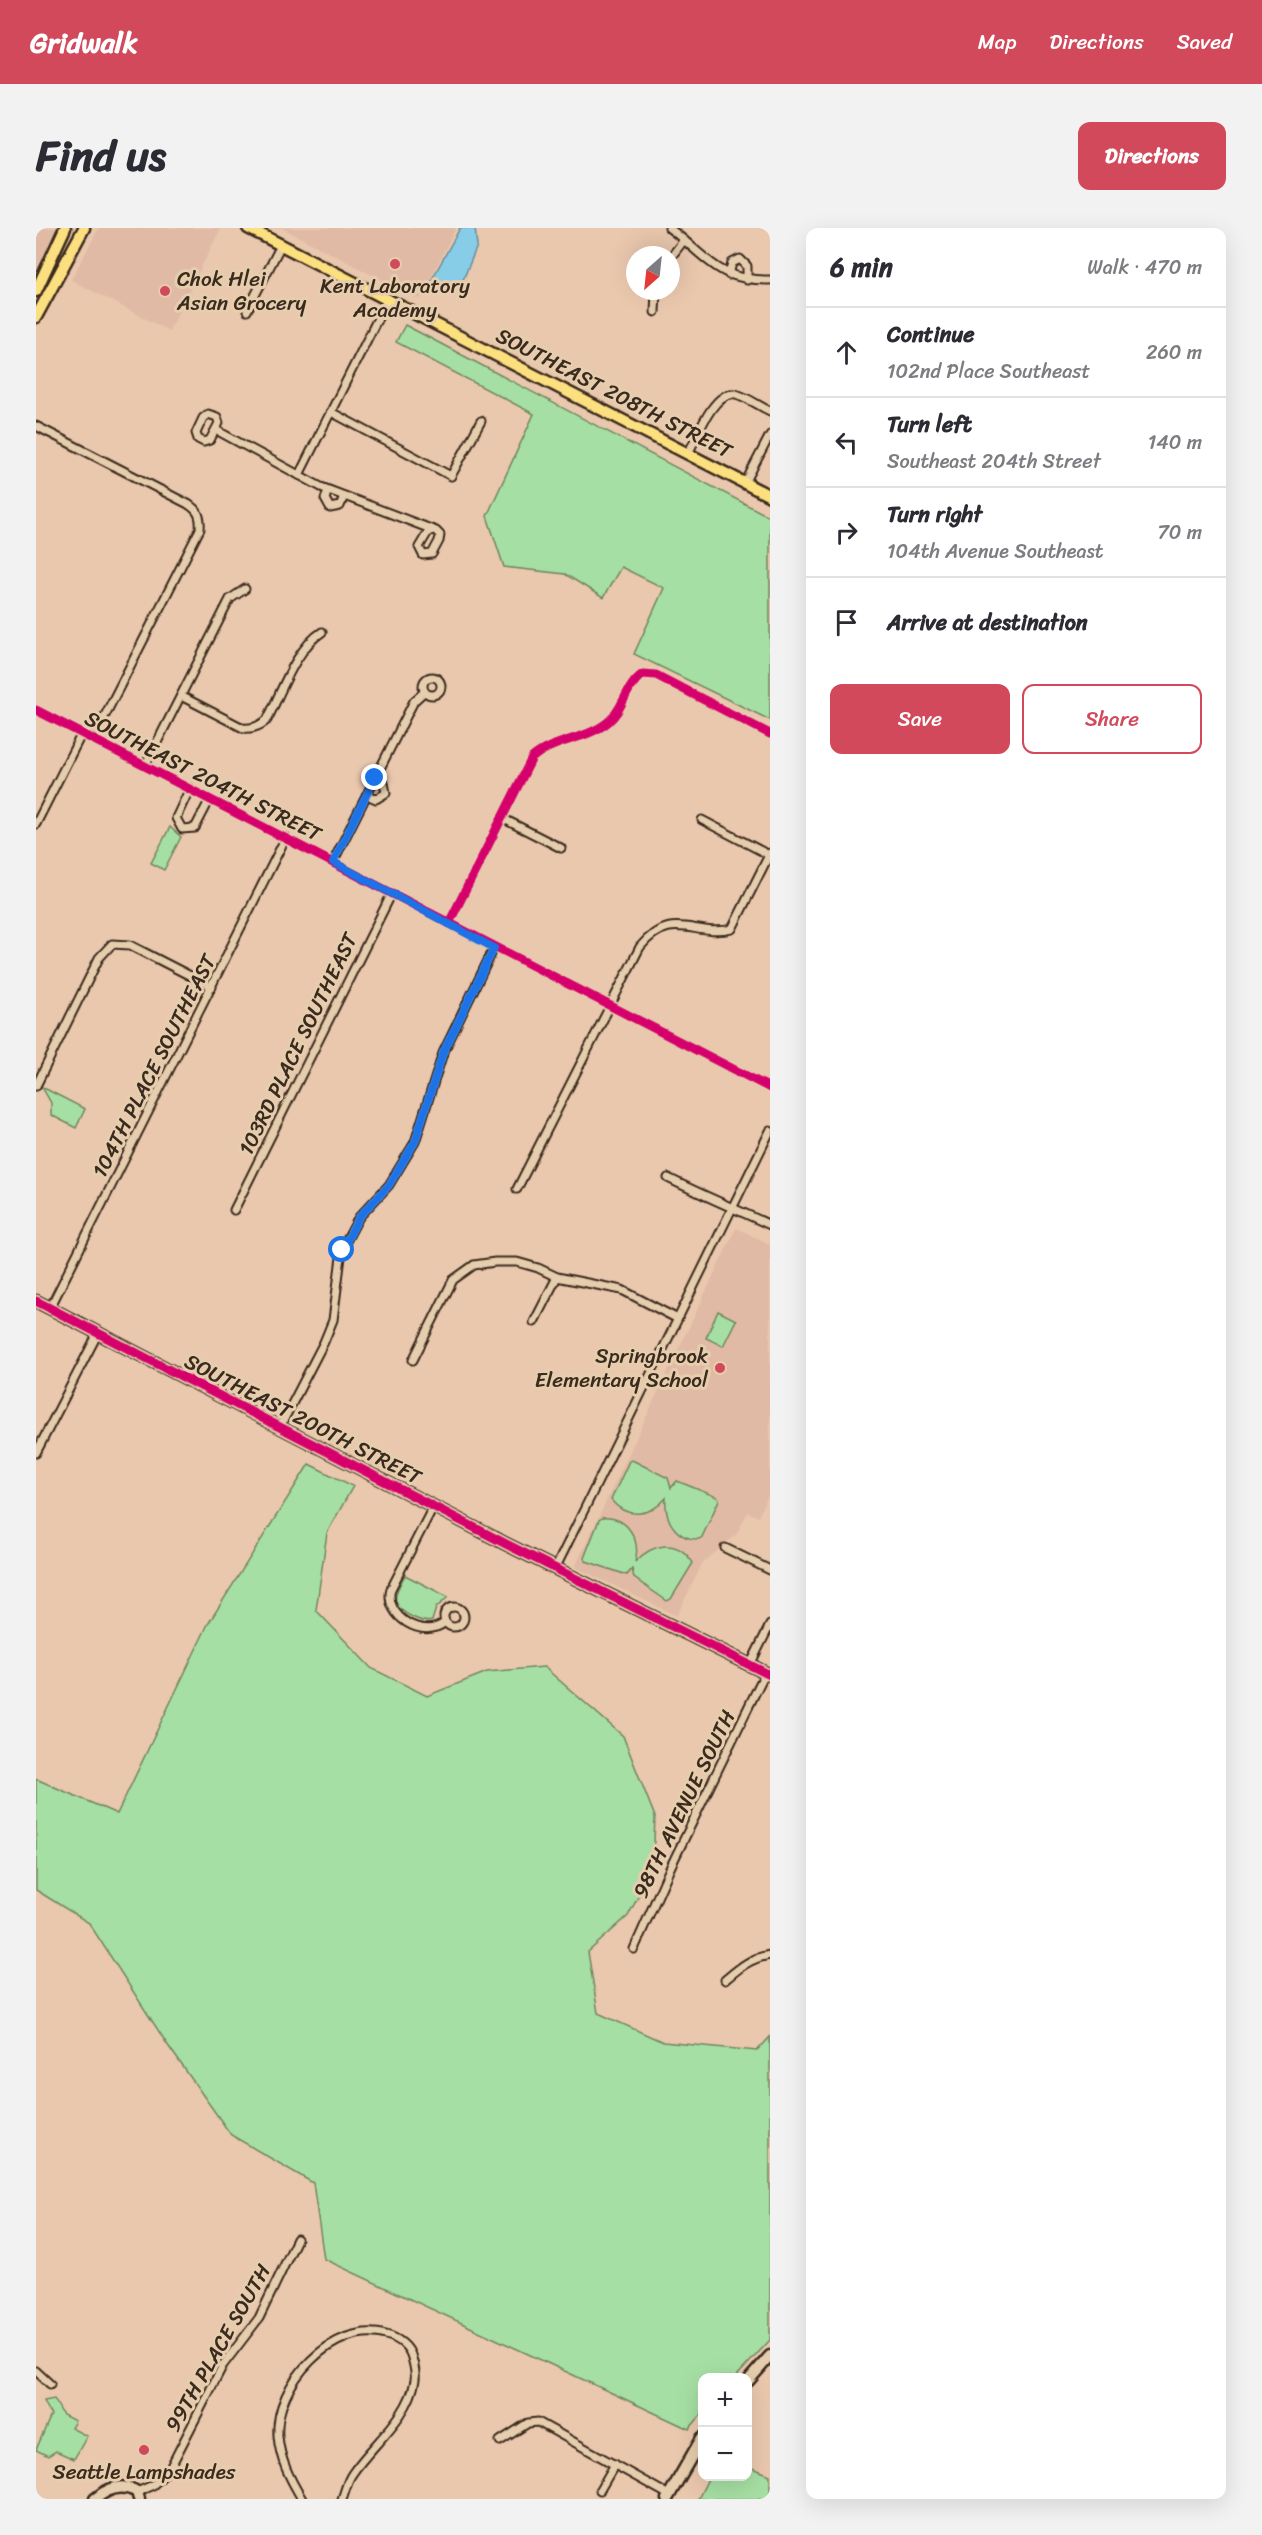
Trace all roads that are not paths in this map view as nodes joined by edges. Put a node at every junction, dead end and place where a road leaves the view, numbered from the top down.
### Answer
1 (65, 228) edge
2 (84, 228) edge
3 (248, 228) edge
4 (669, 228) edge
5 (684, 240) junction
6 (281, 245) junction
7 (679, 246) edge
8 (729, 275) junction
9 (747, 280) junction
10 (770, 280) edge
11 (36, 291) edge
12 (388, 298) junction
13 (656, 300) edge
14 (247, 311) dead end
15 (655, 312) dead end
16 (36, 317) edge
17 (770, 411) edge
18 (331, 412) junction
19 (481, 421) dead end
20 (36, 426) edge
21 (216, 430) dead end
22 (770, 435) edge
23 (688, 454) junction
24 (299, 475) junction
25 (745, 483) junction
26 (328, 490) junction
27 (344, 496) junction
28 (770, 496) edge
29 (433, 530) dead end
30 (245, 589) dead end
31 (322, 633) dead end
32 (424, 692) dead end
33 (181, 696) junction
34 (36, 710) edge
35 (82, 733) junction
36 (770, 734) edge
37 (93, 739) junction
38 (145, 766) junction
39 (375, 778) junction
40 (190, 788) junction
41 (367, 795) junction
42 (210, 799) junction
43 (502, 818) junction
44 (702, 820) dead end
45 (36, 824) edge
46 (286, 837) junction
47 (561, 848) dead end
48 (769, 854) edge
49 (333, 862) junction
50 (392, 892) junction
51 (449, 923) junction
52 (494, 948) junction
53 (212, 987) junction
54 (608, 1007) junction
55 (36, 1086) edge
56 (770, 1088) edge
57 (770, 1131) edge
58 (669, 1178) dead end
59 (516, 1189) dead end
60 (732, 1207) junction
61 (234, 1210) dead end
62 (770, 1226) edge
63 (557, 1277) junction
64 (36, 1301) edge
65 (50, 1308) junction
66 (676, 1318) junction
67 (534, 1322) dead end
68 (98, 1333) junction
69 (413, 1360) dead end
70 (280, 1427) junction
71 (36, 1454) edge
72 (433, 1507) junction
73 (725, 1548) dead end
74 (555, 1569) junction
75 (770, 1570) edge
76 (445, 1622) dead end
77 (770, 1625) edge
78 (750, 1665) junction
79 (768, 1674) edge
80 (634, 1949) dead end
81 (770, 1955) edge
82 (725, 1980) dead end
83 (297, 2239) dead end
84 (770, 2356) edge
85 (36, 2371) edge
86 (752, 2376) edge
87 (50, 2384) dead end
88 (500, 2441) dead end
89 (698, 2445) edge
90 (615, 2464) junction
91 (600, 2490) dead end
92 (138, 2496) edge
93 (668, 2497) edge
94 (95, 2499) edge
95 (302, 2499) edge
96 (342, 2499) edge

1 - 11 main road
2 - 16 main road
3 - 6 main road, SOUTHEAST 208TH STREET
4 - 5 street
5 - 7 street
5 - 8 street
6 - 12 main road, SOUTHEAST 208TH STREET
6 - 14 street
8 - 9 street
8 - 9 street
9 - 10 street
12 - 18 street
12 - 23 main road, SOUTHEAST 208TH STREET
13 - 15 street
17 - 23 street
18 - 19 street
18 - 24 street
20 - 37 street
21 - 24 street
22 - 25 street
23 - 25 main road, SOUTHEAST 208TH STREET
24 - 26 street
25 - 28 main road, SOUTHEAST 208TH STREET
26 - 27 street
26 - 27 street
27 - 29 street
30 - 33 street
31 - 33 street
32 - 39 street
33 - 38 street
34 - 35 street, SOUTHEAST 204TH STREET
35 - 37 street, SOUTHEAST 204TH STREET
35 - 45 street
36 - 43 street
37 - 38 street, SOUTHEAST 204TH STREET
38 - 40 street, SOUTHEAST 204TH STREET
39 - 41 street
39 - 41 street
40 - 42 street, SOUTHEAST 204TH STREET
40 - 42 street
41 - 49 street
42 - 46 street, SOUTHEAST 204TH STREET
43 - 47 street
43 - 51 street
44 - 48 street
46 - 49 street, SOUTHEAST 204TH STREET
46 - 53 street, 104TH PLACE SOUTHEAST
48 - 54 street
49 - 50 street, SOUTHEAST 204TH STREET
50 - 51 street, SOUTHEAST 204TH STREET
50 - 61 street, 103RD PLACE SOUTHEAST
51 - 52 street, SOUTHEAST 204TH STREET
52 - 54 street, SOUTHEAST 204TH STREET
52 - 70 street
53 - 55 street
53 - 65 street, 104TH PLACE SOUTHEAST
54 - 56 street, SOUTHEAST 204TH STREET
54 - 59 street
57 - 60 street
58 - 60 street
60 - 62 street
60 - 66 street
63 - 66 street
63 - 67 street
63 - 69 street
64 - 65 street, SOUTHEAST 200TH STREET
65 - 68 street, SOUTHEAST 200TH STREET
66 - 74 street
68 - 70 street, SOUTHEAST 200TH STREET
68 - 71 street
70 - 72 street, SOUTHEAST 200TH STREET
72 - 74 street, SOUTHEAST 200TH STREET
72 - 76 street
73 - 75 street
74 - 78 street, SOUTHEAST 200TH STREET
77 - 78 street
78 - 79 street, SOUTHEAST 200TH STREET
79 - 80 street, 98TH AVENUE SOUTH
81 - 82 street
83 - 92 street, 99TH PLACE SOUTH
84 - 86 street
85 - 87 street
88 - 90 street
89 - 93 street
90 - 91 street
90 - 93 street
92 - 94 street
95 - 96 street

